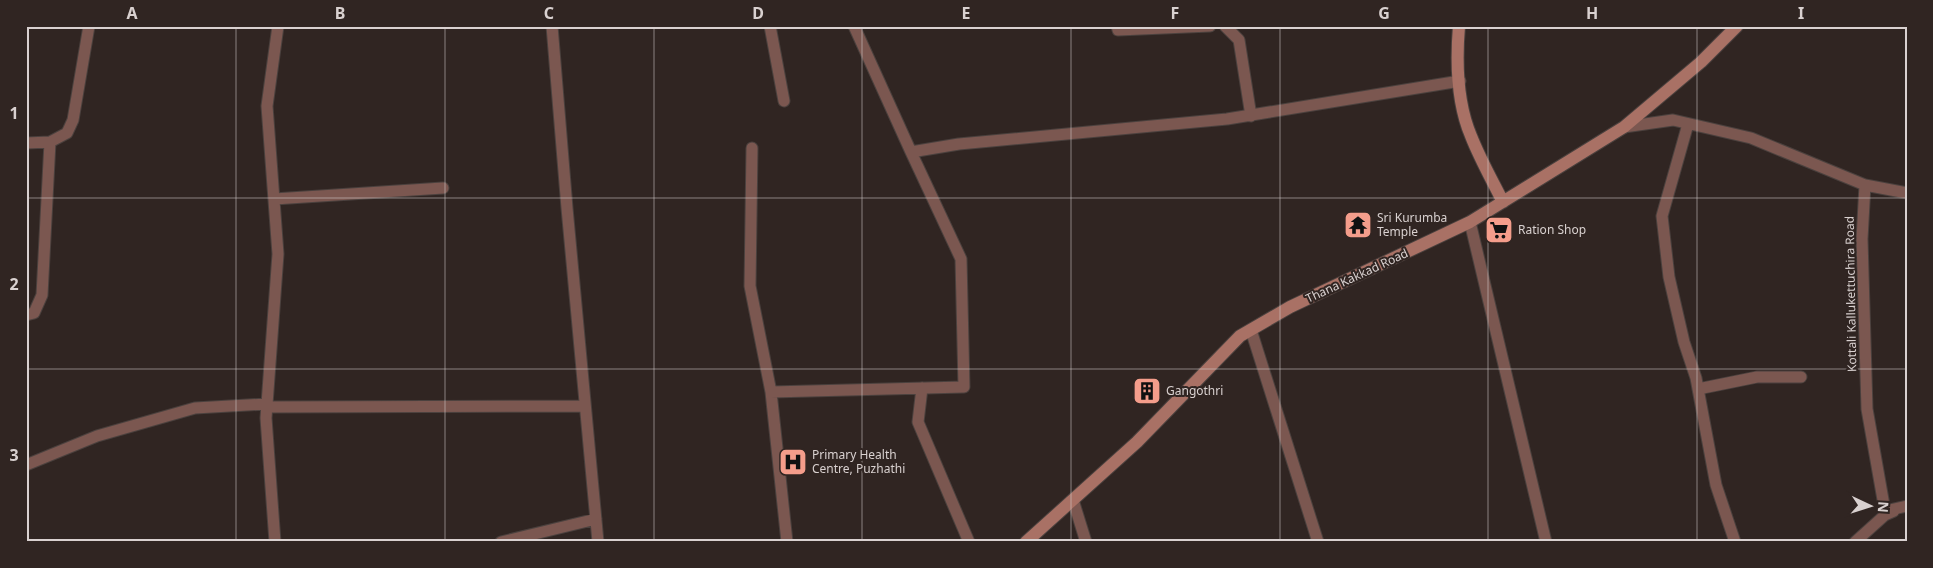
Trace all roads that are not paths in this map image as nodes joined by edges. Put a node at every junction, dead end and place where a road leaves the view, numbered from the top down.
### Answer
1 (89, 26) edge
2 (278, 26) edge
3 (552, 26) edge
4 (770, 26) edge
5 (854, 26) edge
6 (1117, 26) edge
7 (1210, 26) edge
8 (1226, 26) edge
9 (1459, 26) edge
10 (1737, 26) edge
11 (1460, 81) junction
12 (784, 101) dead end
13 (1251, 116) junction
14 (1688, 124) junction
15 (1624, 127) junction
16 (50, 142) junction
17 (26, 143) edge
18 (752, 148) dead end
19 (911, 152) junction
20 (1865, 185) junction
21 (443, 188) dead end
22 (1907, 193) edge
23 (274, 199) junction
24 (1503, 202) junction
25 (1470, 222) junction
26 (26, 315) edge
27 (1251, 330) junction
28 (1801, 377) dead end
29 (922, 388) junction
30 (1698, 389) junction
31 (771, 392) junction
32 (267, 406) junction
33 (585, 406) junction
34 (26, 466) edge
35 (1073, 500) junction
36 (1907, 506) edge
37 (596, 519) junction
38 (274, 542) edge
39 (501, 542) edge
40 (598, 542) edge
41 (787, 542) edge
42 (969, 542) edge
43 (1026, 542) edge
44 (1086, 542) edge
45 (1318, 542) edge
46 (1546, 542) edge
47 (1735, 542) edge
48 (1855, 542) edge

1 - 16 street
2 - 23 street
3 - 33 street
4 - 12 street
5 - 19 street
6 - 7 street
8 - 13 street
9 - 11 main road
10 - 15 main road, Thana Kakkad Road
11 - 13 street
11 - 24 main road
13 - 19 street
14 - 15 street
14 - 20 street
14 - 30 street
15 - 24 main road, Thana Kakkad Road
16 - 17 street
16 - 26 street
18 - 31 street
19 - 29 street
20 - 22 street
20 - 36 street, Kottali Kallukettuchira Road
21 - 23 street
23 - 32 street
24 - 25 main road, Thana Kakkad Road
25 - 27 main road, Thana Kakkad Road
25 - 46 street
27 - 35 main road, Thana Kakkad Road
27 - 45 street
28 - 30 street
29 - 31 street
29 - 42 street
30 - 47 street
31 - 41 street
32 - 33 street
32 - 34 street
32 - 38 street
33 - 37 street
35 - 43 main road, Thana Kakkad Road
35 - 44 street
36 - 48 street
37 - 39 street
37 - 40 street

